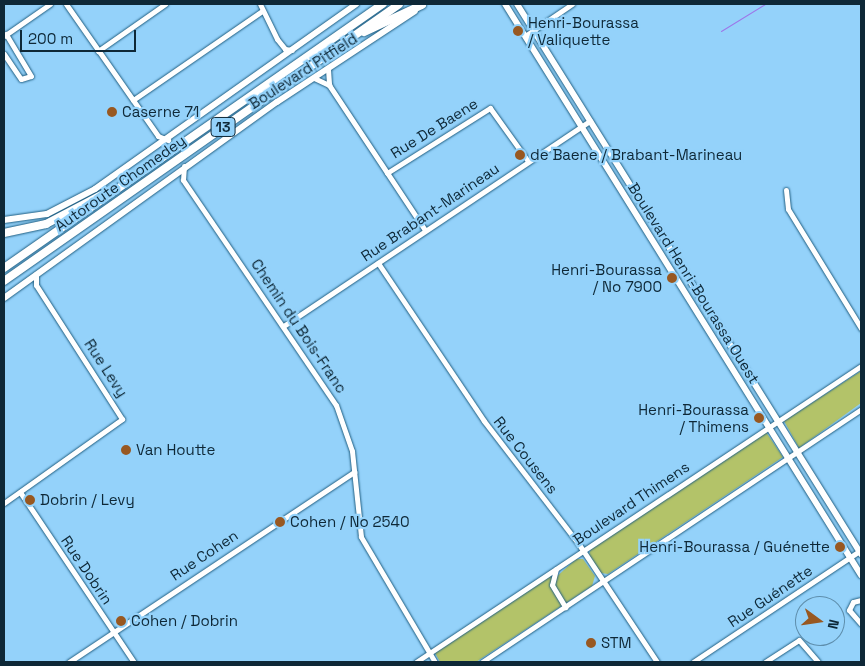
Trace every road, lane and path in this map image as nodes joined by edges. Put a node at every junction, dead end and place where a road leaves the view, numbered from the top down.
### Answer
1 (50, 4) edge
2 (66, 4) edge
3 (165, 4) edge
4 (260, 4) edge
5 (356, 4) edge
6 (378, 4) edge
7 (383, 4) edge
8 (399, 4) edge
9 (423, 4) edge
10 (505, 4) edge
11 (517, 4) edge
12 (572, 4) edge
13 (262, 11) junction
14 (364, 17) junction
15 (533, 30) junction
16 (5, 35) edge
17 (525, 36) junction
18 (351, 38) junction
19 (285, 49) junction
20 (294, 50) junction
21 (98, 51) junction
22 (4, 54) edge
23 (283, 59) junction
24 (328, 69) junction
25 (313, 78) junction
26 (329, 85) junction
27 (133, 100) junction
28 (590, 121) junction
29 (582, 126) junction
30 (158, 136) junction
31 (168, 140) junction
32 (156, 149) junction
33 (528, 161) junction
34 (184, 166) junction
35 (387, 173) junction
36 (171, 176) junction
37 (183, 179) junction
38 (129, 181) junction
39 (786, 190) dead end
40 (4, 220) edge
41 (4, 228) edge
42 (26, 229) junction
43 (425, 230) junction
44 (4, 233) edge
45 (378, 263) junction
46 (4, 268) edge
47 (36, 274) junction
48 (4, 281) edge
49 (26, 282) junction
50 (36, 285) junction
51 (4, 298) edge
52 (284, 325) junction
53 (861, 328) edge
54 (861, 366) edge
55 (861, 409) edge
56 (777, 420) junction
57 (768, 426) junction
58 (798, 452) junction
59 (788, 458) junction
60 (354, 472) junction
61 (20, 492) junction
62 (4, 503) edge
63 (582, 550) junction
64 (861, 552) edge
65 (850, 557) junction
66 (556, 568) junction
67 (861, 575) edge
68 (602, 582) junction
69 (861, 600) edge
70 (565, 607) junction
71 (861, 624) edge
72 (114, 632) junction
73 (429, 653) junction
74 (69, 662) edge
75 (134, 662) edge
76 (416, 662) edge
77 (434, 662) edge
78 (482, 662) edge
79 (657, 662) edge
80 (693, 662) edge
81 (765, 662) edge
82 (818, 662) edge

1 - 16 street
2 - 21 street
3 - 21 street
4 - 13 street
5 - 20 main road, Boulevard Pitfield
6 - 14 highway
7 - 14 highway, Autoroute Chomedey / 13
8 - 18 highway, Autoroute Chomedey / 13
9 - 18 highway
9 - 24 main road, Boulevard Pitfield
10 - 17 main road, Boulevard Henri-Bourassa Ouest
11 - 15 main road, Boulevard Henri-Bourassa Ouest
12 - 15 street
13 - 19 street
13 - 27 street
14 - 38 highway, Autoroute Chomedey / 13
15 - 17 street
15 - 28 main road, Boulevard Henri-Bourassa Ouest
16 - 22 street
17 - 29 main road, Boulevard Henri-Bourassa Ouest
18 - 48 highway, Autoroute Chomedey / 13
19 - 20 street
19 - 23 street
20 - 23 main road, Boulevard Pitfield
21 - 27 street
23 - 31 main road, Boulevard Pitfield
24 - 25 main road, Boulevard Pitfield
24 - 26 street
25 - 26 street
25 - 34 main road, Boulevard Pitfield
26 - 35 street
27 - 30 street
28 - 29 street, Rue Brabant-Marineau
28 - 56 main road, Boulevard Henri-Bourassa Ouest
29 - 33 street, Rue Brabant-Marineau
29 - 57 main road, Boulevard Henri-Bourassa Ouest
30 - 31 street
30 - 32 street
31 - 32 main road, Boulevard Pitfield
32 - 40 main road, Boulevard Pitfield
33 - 35 street, Rue De Baene
33 - 43 street, Rue Brabant-Marineau
34 - 36 main road, Boulevard Pitfield
34 - 37 street
35 - 43 street
36 - 37 street
36 - 47 main road, Boulevard Pitfield
37 - 52 street, Chemin du Bois-Franc
38 - 42 highway
38 - 46 highway, Autoroute Chomedey / 13
39 - 53 street
41 - 42 highway
42 - 44 highway
43 - 45 street, Rue Brabant-Marineau
45 - 52 street, Rue Brabant-Marineau
45 - 63 street, Rue Cousens
47 - 49 main road, Boulevard Pitfield
47 - 50 street
49 - 50 street
49 - 51 main road, Boulevard Pitfield
50 - 61 street, Rue Levy
52 - 60 street, Chemin du Bois-Franc
54 - 56 street, Boulevard Thimens
55 - 58 street
56 - 57 street, Boulevard Thimens
56 - 58 main road, Boulevard Henri-Bourassa Ouest
57 - 59 main road, Boulevard Henri-Bourassa Ouest
57 - 63 street, Boulevard Thimens
58 - 59 street
58 - 64 main road, Boulevard Henri-Bourassa Ouest
59 - 65 main road, Boulevard Henri-Bourassa Ouest
59 - 68 street
60 - 72 street, Rue Cohen
60 - 73 street, Chemin du Bois-Franc
61 - 62 street, Rue Levy
61 - 72 street, Rue Dobrin
63 - 66 street, Boulevard Thimens
63 - 68 street, Rue Cousens
64 - 65 street, Rue Guénette
65 - 67 main road, Boulevard Henri-Bourassa Ouest
65 - 80 street, Rue Guénette
66 - 70 street
66 - 73 street, Boulevard Thimens
68 - 70 street
68 - 79 street, Rue Cousens
69 - 71 street
70 - 78 street
72 - 74 street, Rue Cohen
72 - 75 street, Rue Dobrin
73 - 76 street, Boulevard Thimens
73 - 77 street, Chemin du Bois-Franc
81 - 82 street

